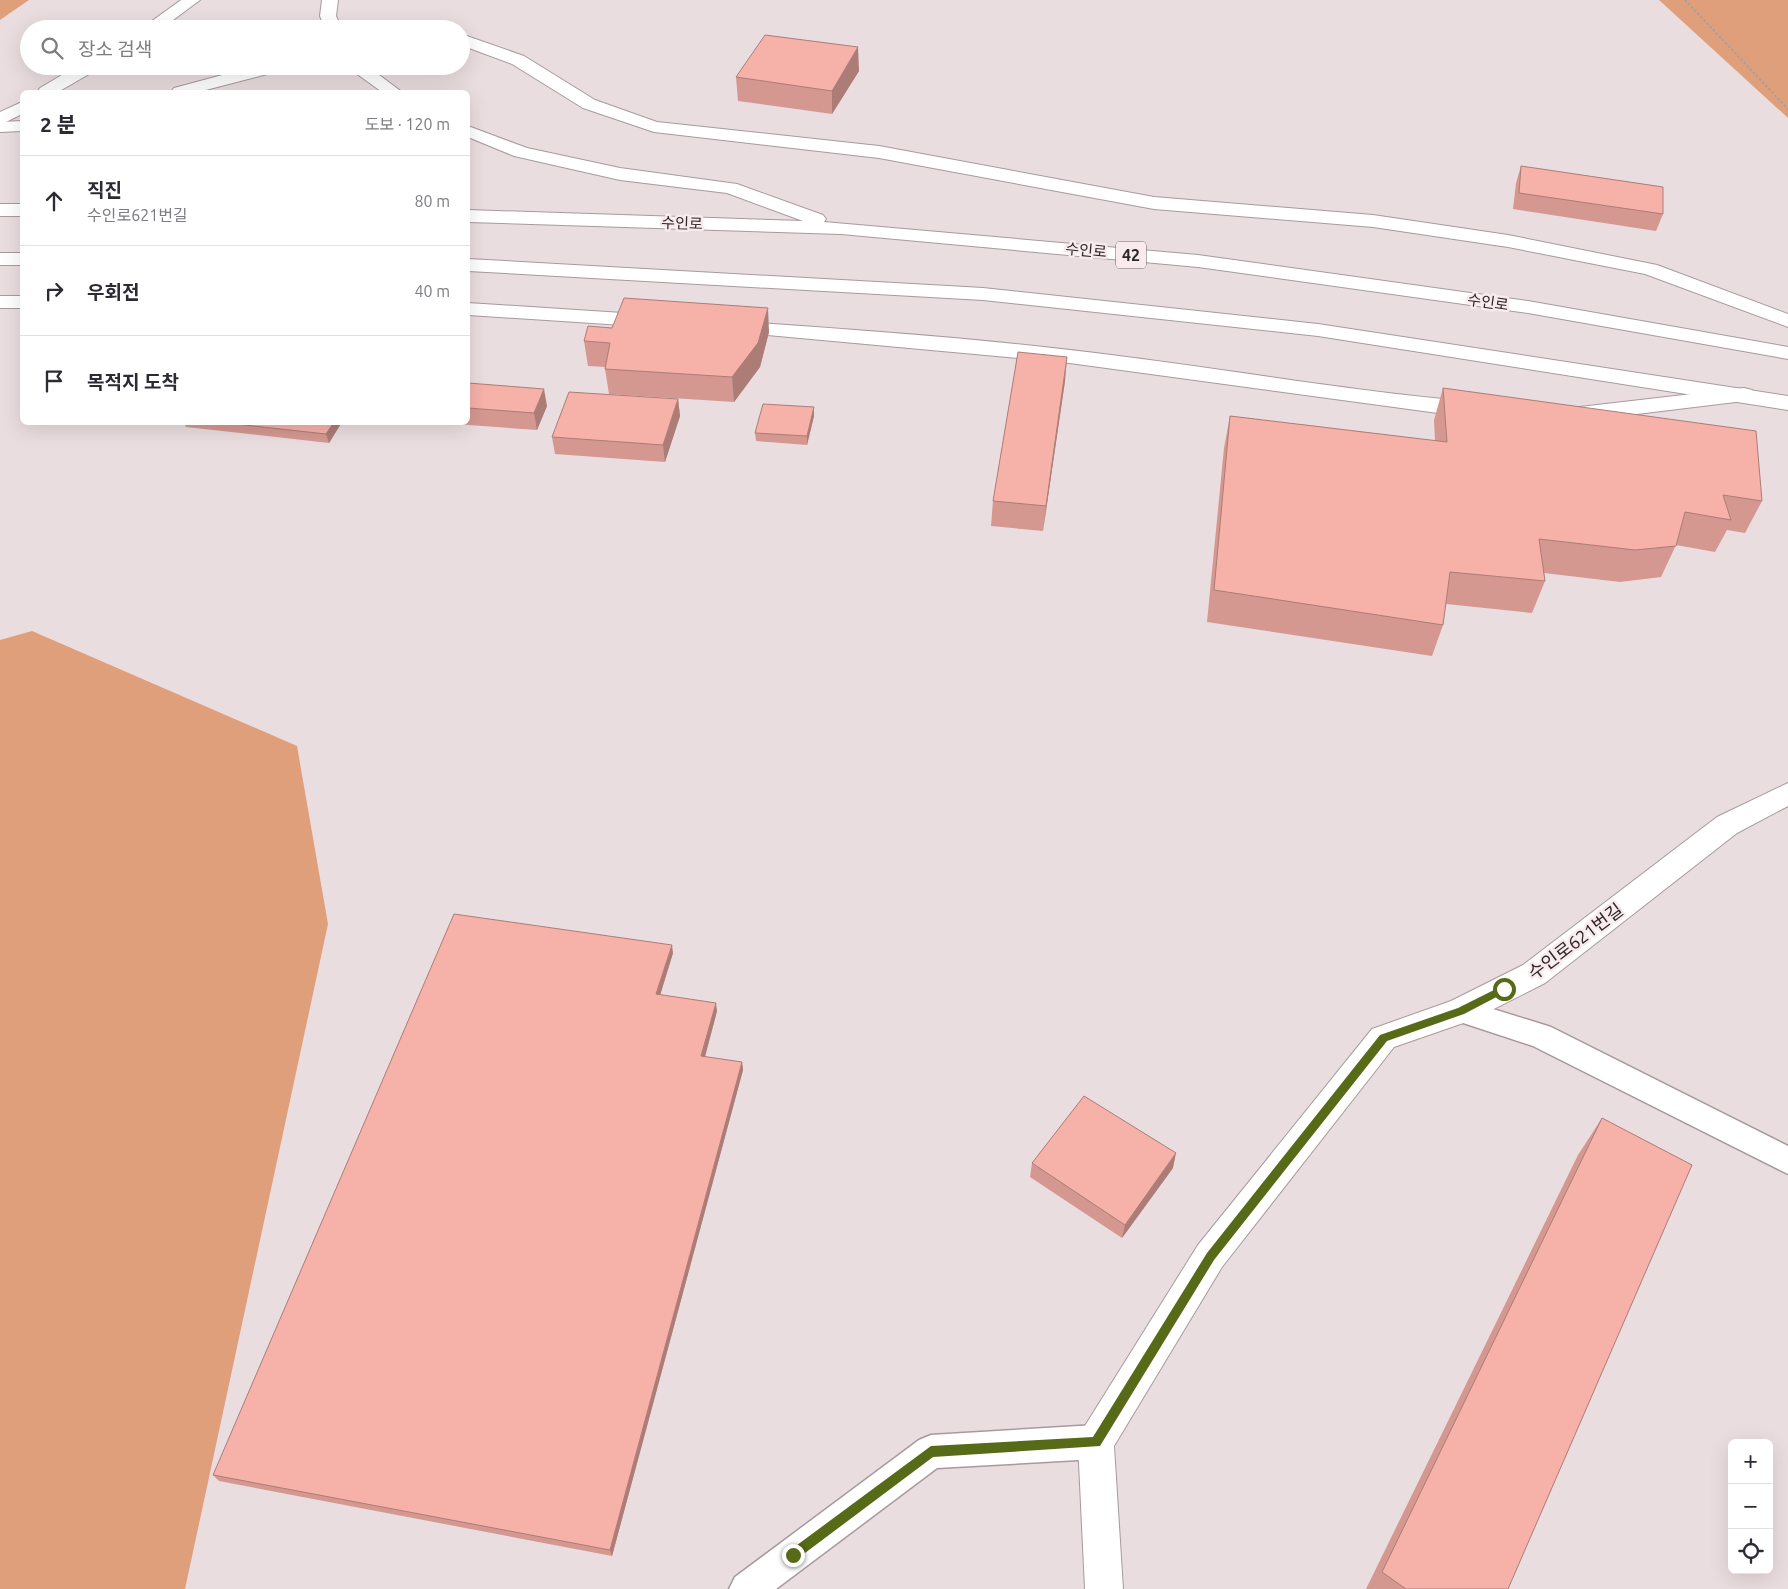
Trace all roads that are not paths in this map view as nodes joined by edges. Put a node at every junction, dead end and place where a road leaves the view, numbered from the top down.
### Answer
1 (192, 0) edge
2 (162, 20) edge
3 (470, 42) edge
4 (75, 75) edge
5 (243, 75) edge
6 (368, 75) edge
7 (49, 90) edge
8 (187, 90) edge
9 (390, 90) edge
10 (20, 108) edge
11 (0, 120) edge
12 (20, 126) edge
13 (0, 127) edge
14 (470, 132) edge
15 (0, 210) edge
16 (20, 210) edge
17 (470, 216) edge
18 (841, 228) junction
19 (0, 259) edge
20 (20, 259) edge
21 (470, 265) edge
22 (0, 302) edge
23 (20, 302) edge
24 (1528, 307) junction
25 (470, 309) edge
26 (1788, 321) edge
27 (673, 323) edge
28 (712, 325) edge
29 (1788, 335) edge
30 (1788, 353) edge
31 (1744, 395) junction
32 (1788, 404) edge
33 (1494, 410) edge
34 (1551, 414) edge
35 (1788, 794) edge
36 (1461, 1011) junction
37 (1788, 1161) edge
38 (1096, 1442) junction
39 (747, 1589) edge
40 (1104, 1589) edge

1 - 2 main road
3 - 26 main road
4 - 7 main road
5 - 8 main road
6 - 9 main road
10 - 11 main road
12 - 13 main road
14 - 18 main road
15 - 16 main road
17 - 18 main road, 수인로 / 42
18 - 24 main road, 수인로 / 42
19 - 20 main road
21 - 31 main road
22 - 23 main road
24 - 29 main road
24 - 30 main road, 수인로 / 42
25 - 27 main road
28 - 33 main road
31 - 32 main road
31 - 34 main road
35 - 36 main road, 수인로621번길
36 - 37 lane
36 - 38 main road, 수인로621번길
38 - 39 lane
38 - 40 main road

